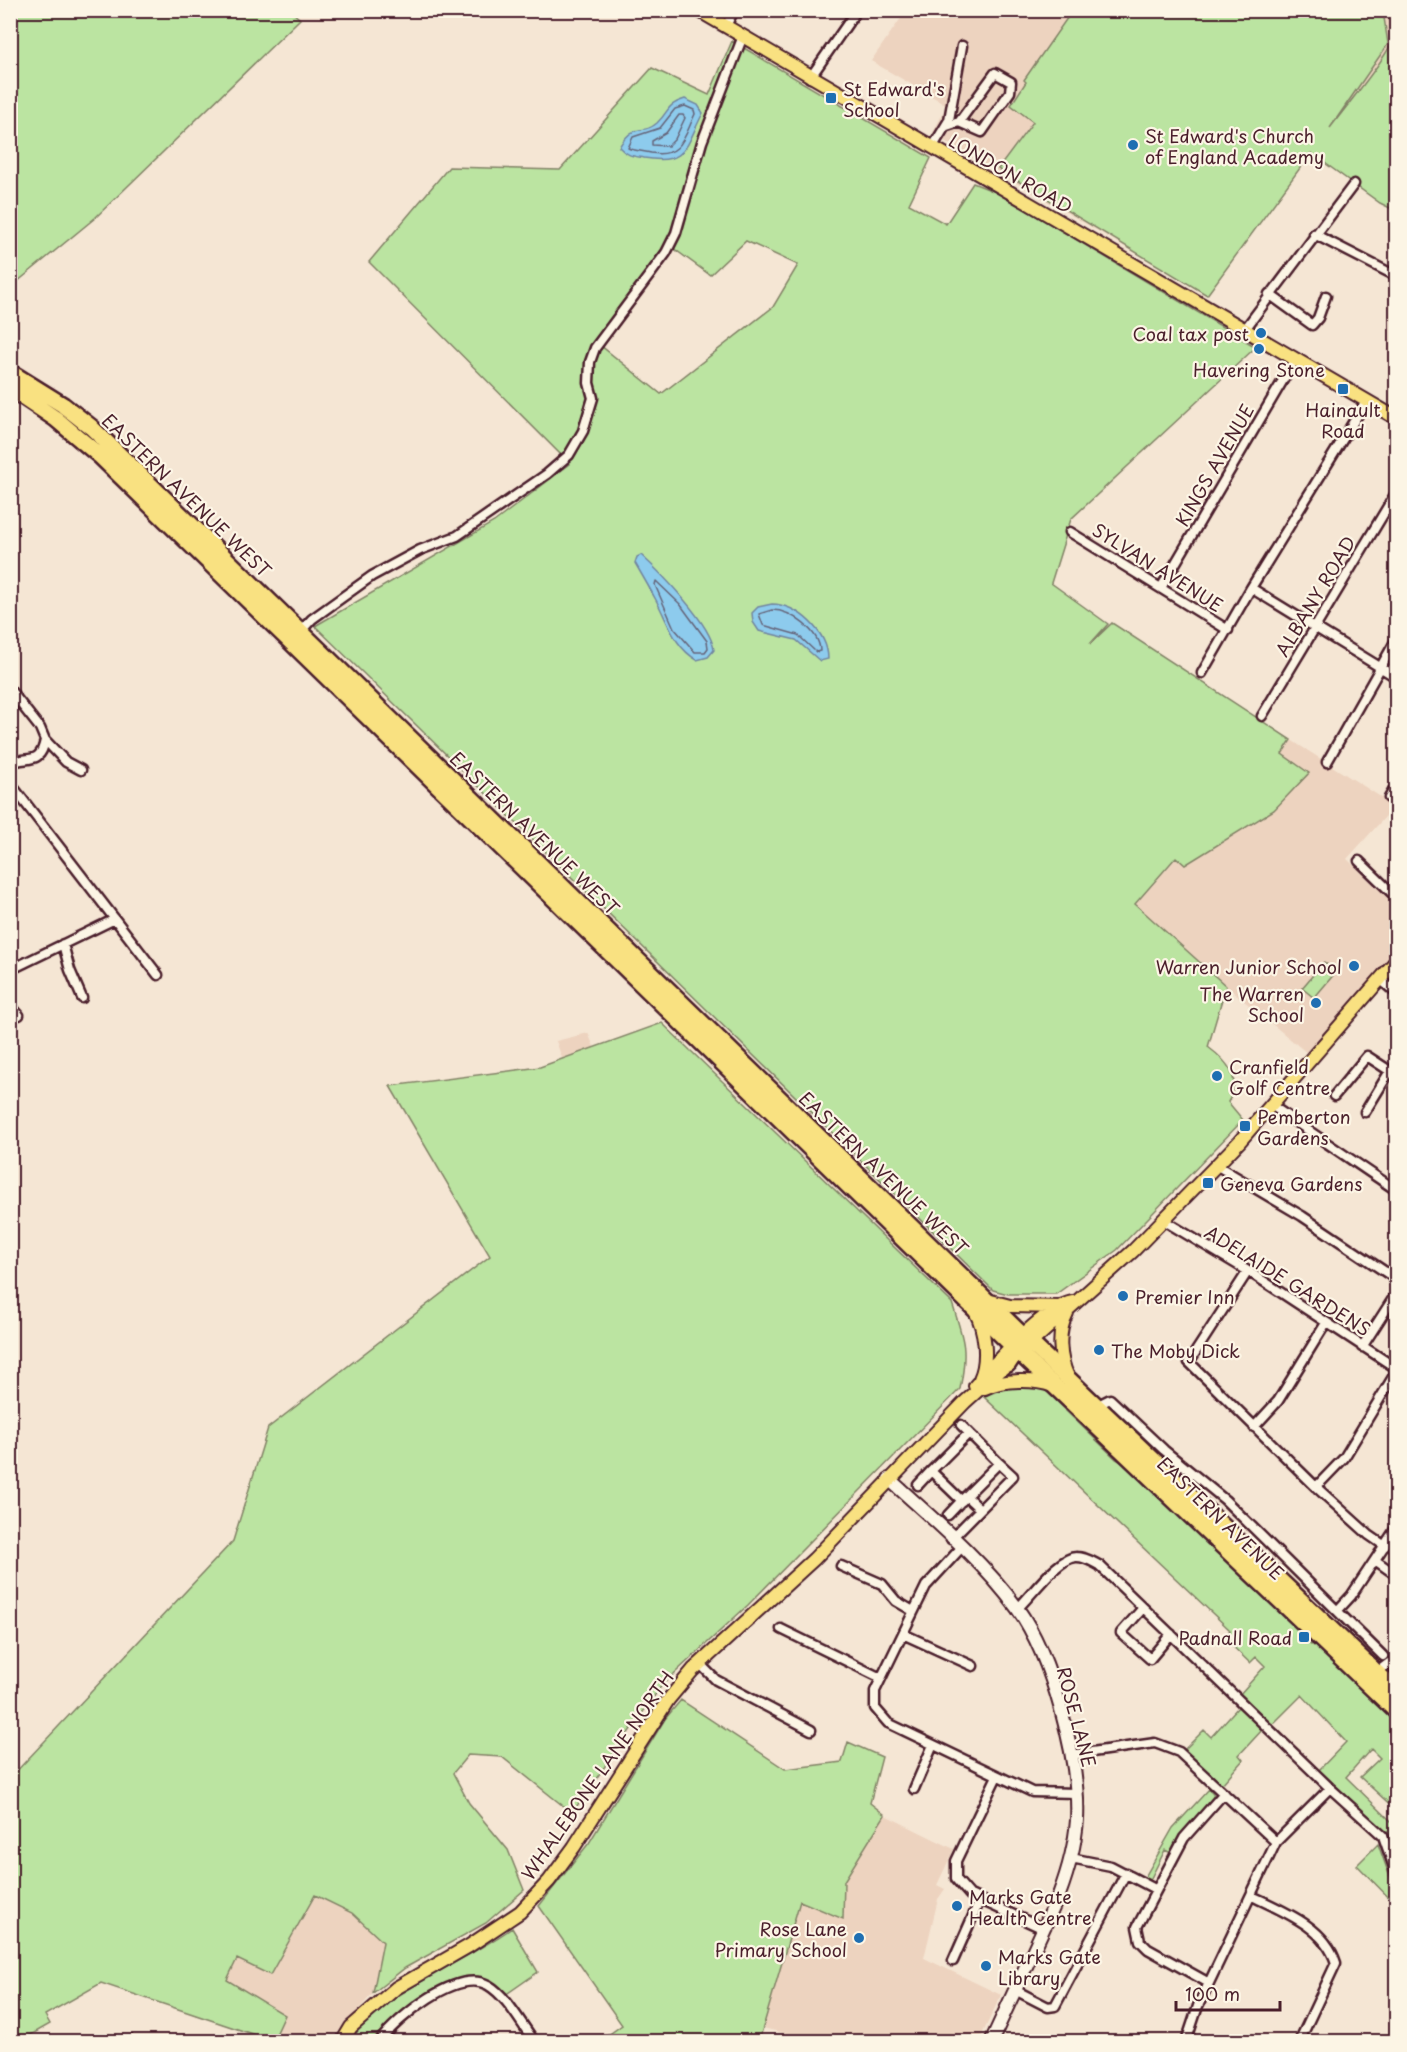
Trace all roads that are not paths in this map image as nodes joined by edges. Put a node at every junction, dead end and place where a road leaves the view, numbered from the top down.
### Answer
1 (699, 10) edge
2 (734, 10) edge
3 (857, 10) edge
4 (726, 26) junction
5 (743, 36) junction
6 (963, 46) dead end
7 (810, 78) junction
8 (959, 122) junction
9 (947, 126) junction
10 (932, 148) junction
11 (1354, 184) dead end
12 (1314, 234) junction
13 (1396, 276) edge
14 (1269, 294) junction
15 (1326, 296) dead end
16 (1245, 329) junction
17 (1296, 358) junction
18 (10, 372) edge
19 (10, 388) edge
20 (1366, 400) junction
21 (1396, 418) edge
22 (1396, 493) edge
23 (1070, 532) dead end
24 (1161, 588) junction
25 (1251, 588) junction
26 (1315, 626) junction
27 (303, 629) junction
28 (1228, 630) junction
29 (1396, 640) edge
30 (1380, 667) junction
31 (1202, 673) dead end
32 (1396, 677) edge
33 (10, 690) edge
34 (1262, 716) dead end
35 (45, 740) junction
36 (1327, 762) dead end
37 (10, 764) edge
38 (81, 770) dead end
39 (10, 783) edge
40 (1396, 786) edge
41 (1389, 798) dead end
42 (1359, 861) dead end
43 (1396, 897) edge
44 (116, 919) junction
45 (63, 944) junction
46 (1396, 960) edge
47 (10, 970) edge
48 (158, 975) dead end
49 (1380, 979) junction
50 (1396, 993) edge
51 (82, 998) dead end
52 (10, 1005) edge
53 (19, 1015) dead end
54 (1393, 1073) edge
55 (1334, 1096) dead end
56 (1271, 1105) junction
57 (1365, 1112) dead end
58 (1216, 1165) junction
59 (1396, 1190) edge
60 (1163, 1220) junction
61 (908, 1223) junction
62 (1248, 1271) junction
63 (1396, 1279) edge
64 (1396, 1294) edge
65 (983, 1298) junction
66 (967, 1300) junction
67 (1067, 1307) junction
68 (1326, 1323) junction
69 (1021, 1344) junction
70 (1362, 1347) junction
71 (1396, 1370) edge
72 (979, 1387) junction
73 (1066, 1387) junction
74 (1096, 1406) junction
75 (961, 1425) dead end
76 (1254, 1427) junction
77 (969, 1433) junction
78 (999, 1462) junction
79 (931, 1471) junction
80 (889, 1479) junction
81 (918, 1485) dead end
82 (1316, 1487) junction
83 (964, 1499) junction
84 (980, 1509) junction
85 (948, 1515) dead end
86 (1196, 1521) junction
87 (1396, 1528) edge
88 (951, 1539) junction
89 (1385, 1546) junction
90 (961, 1548) junction
91 (1375, 1560) junction
92 (841, 1566) dead end
93 (1396, 1575) edge
94 (1143, 1608) junction
95 (1017, 1609) junction
96 (1338, 1610) junction
97 (913, 1611) junction
98 (781, 1629) dead end
99 (903, 1634) junction
100 (1171, 1634) junction
101 (1383, 1656) dead end
102 (700, 1664) junction
103 (973, 1666) dead end
104 (1396, 1668) edge
105 (1377, 1672) junction
106 (881, 1678) junction
107 (1396, 1691) edge
108 (1396, 1711) edge
109 (811, 1730) dead end
110 (933, 1745) junction
111 (1071, 1755) junction
112 (997, 1776) junction
113 (1330, 1788) junction
114 (914, 1789) dead end
115 (1077, 1793) junction
116 (1224, 1793) junction
117 (1276, 1842) junction
118 (1071, 1858) junction
119 (1126, 1873) junction
120 (1396, 1873) edge
121 (1155, 1889) junction
122 (1252, 1896) junction
123 (980, 1900) junction
124 (1044, 1929) junction
125 (953, 1961) dead end
126 (1209, 1983) junction
127 (1015, 1990) junction
128 (342, 2042) edge
129 (379, 2042) edge
130 (535, 2042) edge
131 (991, 2042) edge
132 (1186, 2042) edge
133 (1299, 2042) edge

1 - 4 main road, LONDON ROAD
2 - 4 street
3 - 7 street
4 - 5 main road, LONDON ROAD
5 - 7 main road, LONDON ROAD
5 - 27 street
6 - 9 street
7 - 10 main road, LONDON ROAD
8 - 8 street
8 - 9 street
9 - 10 street
10 - 16 main road, LONDON ROAD
11 - 12 street
12 - 13 street
12 - 14 street
14 - 15 street
14 - 16 street
16 - 17 main road, LONDON ROAD
17 - 20 main road, LONDON ROAD
17 - 24 street, KINGS AVENUE
18 - 27 highway, EASTERN AVENUE WEST
19 - 66 highway, EASTERN AVENUE WEST
20 - 21 main road, LONDON ROAD
20 - 25 street
22 - 26 street, ALBANY ROAD
23 - 24 street, SYLVAN AVENUE
24 - 28 street, SYLVAN AVENUE
25 - 26 street
25 - 28 street
26 - 30 street
26 - 34 street, ALBANY ROAD
27 - 61 highway, EASTERN AVENUE WEST
28 - 31 street
29 - 30 street
30 - 32 street
30 - 36 street
33 - 35 street
35 - 37 street
35 - 38 street
39 - 44 street
40 - 41 street
42 - 43 street
44 - 45 street
44 - 48 street
45 - 47 street
45 - 51 street
46 - 49 main road, WHALEBONE LANE NORTH
49 - 50 street
49 - 56 main road, WHALEBONE LANE NORTH
52 - 53 street
54 - 55 street
54 - 57 street
56 - 58 main road, WHALEBONE LANE NORTH
56 - 59 street
58 - 60 main road, WHALEBONE LANE NORTH
58 - 63 street
60 - 62 street, ADELAIDE GARDENS
60 - 67 main road, WHALEBONE LANE NORTH
61 - 65 highway, EASTERN AVENUE WEST
61 - 69 highway
62 - 68 street, ADELAIDE GARDENS
62 - 76 street
64 - 70 street
65 - 67 main road
65 - 69 highway, EASTERN AVENUE WEST
66 - 69 highway, EASTERN AVENUE WEST
66 - 72 main road
67 - 69 main road, WHALEBONE LANE NORTH
67 - 73 main road
68 - 70 street, ADELAIDE GARDENS
68 - 76 street
69 - 72 main road, WHALEBONE LANE NORTH
69 - 73 highway, EASTERN AVENUE
69 - 73 highway, EASTERN AVENUE
69 - 86 highway
70 - 71 street, ADELAIDE GARDENS
71 - 82 street
72 - 73 main road
72 - 80 main road, WHALEBONE LANE NORTH
73 - 74 highway, EASTERN AVENUE
73 - 86 highway, EASTERN AVENUE
74 - 96 street, EASTERN AVENUE
74 - 105 highway, EASTERN AVENUE
75 - 77 street
76 - 82 street
77 - 78 street
77 - 79 street
78 - 83 street
78 - 84 street
79 - 81 street
79 - 83 street
80 - 88 street, ROSE LANE
80 - 102 main road, WHALEBONE LANE NORTH
82 - 89 street
83 - 84 street
83 - 85 street
84 - 88 street
86 - 108 highway, EASTERN AVENUE
87 - 89 street
88 - 90 street, ROSE LANE
89 - 91 street
90 - 95 street, ROSE LANE
90 - 97 street
91 - 93 street
91 - 96 street
92 - 97 street
94 - 95 street
94 - 100 street
94 - 100 street
95 - 111 street, ROSE LANE
96 - 101 street
97 - 99 street
98 - 106 street
99 - 103 street
99 - 106 street
100 - 113 street
102 - 109 street
102 - 128 main road, WHALEBONE LANE NORTH
104 - 105 street
105 - 107 highway, EASTERN AVENUE
106 - 110 street
110 - 112 street
110 - 114 street
111 - 115 street, ROSE LANE
111 - 116 street
112 - 115 street
112 - 123 street
113 - 117 street
113 - 120 street
115 - 118 street, ROSE LANE
116 - 117 street
116 - 121 street
117 - 122 street
118 - 119 street
118 - 124 street, ROSE LANE
119 - 121 street
119 - 127 street
121 - 126 street
122 - 126 street
122 - 133 street
123 - 124 street
123 - 125 street
124 - 127 street, ROSE LANE
126 - 132 street
127 - 131 street, ROSE LANE
129 - 130 street

